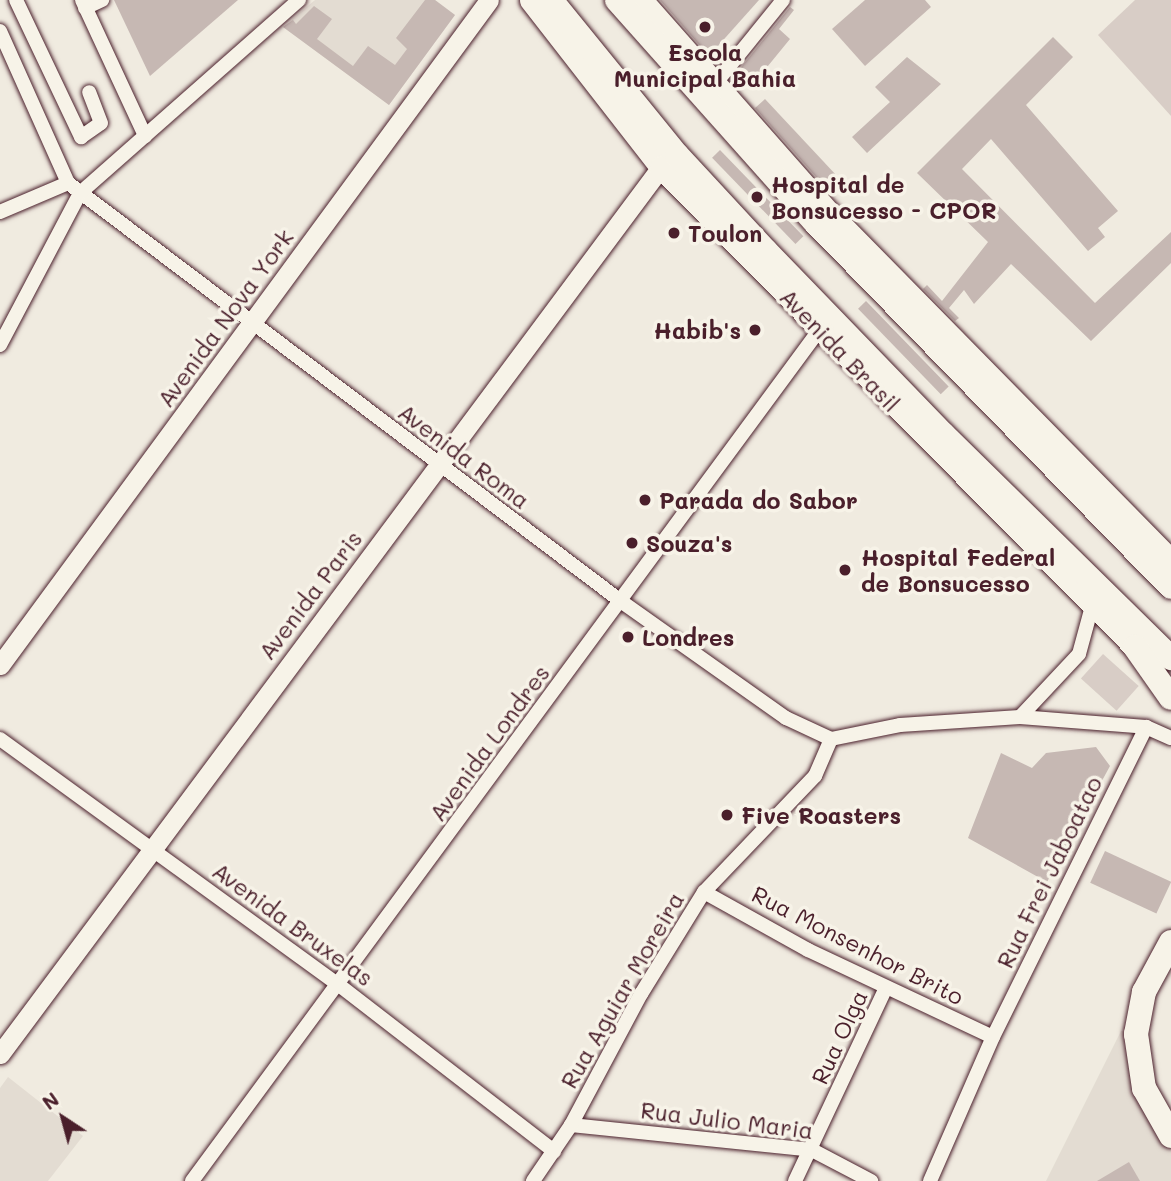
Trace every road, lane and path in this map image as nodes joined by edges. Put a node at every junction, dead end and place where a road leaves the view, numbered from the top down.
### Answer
1 (16, 0) edge
2 (102, 0) edge
3 (299, 0) edge
4 (489, 0) edge
5 (531, 0) edge
6 (551, 0) edge
7 (617, 0) edge
8 (641, 0) edge
9 (783, 0) edge
10 (84, 4) edge
11 (0, 31) edge
12 (715, 84) junction
13 (89, 92) dead end
14 (145, 136) junction
15 (661, 167) junction
16 (68, 183) junction
17 (80, 193) junction
18 (0, 212) edge
19 (251, 323) junction
20 (820, 330) junction
21 (0, 345) edge
22 (438, 466) junction
23 (1171, 561) edge
24 (1171, 587) edge
25 (622, 602) junction
26 (1092, 606) junction
27 (1135, 647) junction
28 (1171, 658) edge
29 (0, 665) edge
30 (1171, 681) edge
31 (1171, 698) edge
32 (1020, 717) junction
33 (1146, 727) junction
34 (831, 738) junction
35 (1171, 738) edge
36 (0, 739) edge
37 (151, 849) junction
38 (704, 892) junction
39 (1171, 942) edge
40 (1171, 968) edge
41 (339, 985) junction
42 (886, 988) junction
43 (993, 1037) junction
44 (0, 1054) edge
45 (1171, 1111) edge
46 (571, 1125) junction
47 (1171, 1136) edge
48 (812, 1150) junction
49 (554, 1151) junction
50 (192, 1181) edge
51 (533, 1181) edge
52 (795, 1181) edge
53 (871, 1181) edge
54 (930, 1181) edge

1 - 13 street
2 - 10 street
3 - 14 street
4 - 19 main road, Avenida Nova York
5 - 15 highway, Avenida Brasil
6 - 28 highway, Avenida Brasil
7 - 24 highway
8 - 12 highway
9 - 12 street
10 - 14 street
11 - 16 street
12 - 23 highway
14 - 17 street
15 - 20 highway, Avenida Brasil
15 - 22 main road, Avenida Paris
16 - 17 street, Avenida Roma
16 - 18 street
17 - 19 street, Avenida Roma
17 - 21 street
19 - 22 street, Avenida Roma
19 - 29 main road, Avenida Nova York
20 - 25 street, Avenida Londres
20 - 26 highway, Avenida Brasil
22 - 25 street, Avenida Roma
22 - 37 main road, Avenida Paris
25 - 34 street, Avenida Roma
25 - 41 street, Avenida Londres
26 - 27 highway, Avenida Brasil
26 - 32 street
27 - 30 highway, Avenida Brasil
27 - 31 highway
32 - 33 street
32 - 34 street
33 - 35 street
33 - 43 street, Rua Frei Jaboatao
34 - 38 street, Rua Aguiar Moreira
36 - 37 street, Avenida Bruxelas
37 - 41 street, Avenida Bruxelas
37 - 44 main road, Avenida Paris
38 - 42 street, Rua Monsenhor Brito
38 - 46 street, Rua Aguiar Moreira
39 - 47 highway
40 - 45 highway
41 - 49 street, Avenida Bruxelas
41 - 50 street, Avenida Londres
42 - 43 street, Rua Monsenhor Brito
42 - 48 street, Rua Olga
43 - 54 street, Rua Frei Jaboatao
46 - 48 street, Rua Julio Maria
46 - 49 street, Rua Aguiar Moreira
48 - 52 street, Rua Olga
48 - 53 street, Rua Julio Maria
49 - 51 street, Rua Aguiar Moreira

